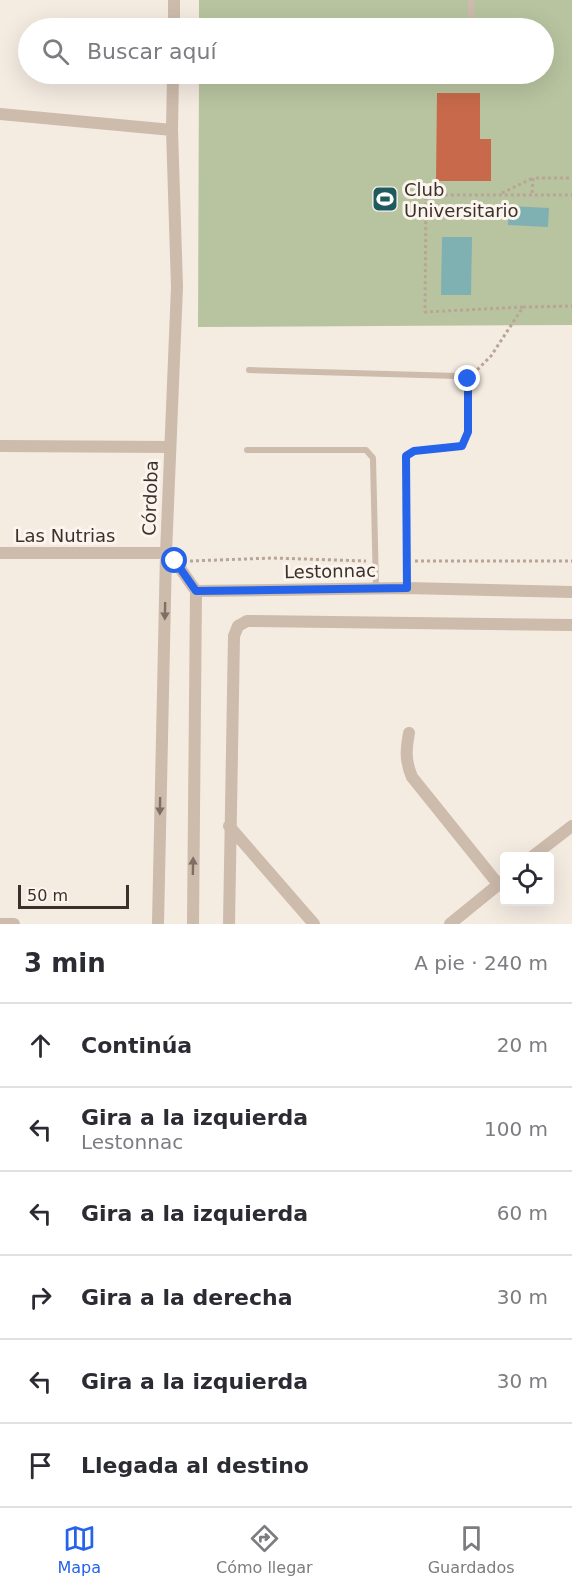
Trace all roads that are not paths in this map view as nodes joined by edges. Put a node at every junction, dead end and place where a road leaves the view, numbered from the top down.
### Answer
1 (174, 0) edge
2 (471, 0) edge
3 (174, 18) edge
4 (471, 18) edge
5 (173, 84) edge
6 (0, 114) edge
7 (172, 130) junction
8 (249, 370) dead end
9 (0, 446) edge
10 (170, 447) junction
11 (247, 450) dead end
12 (0, 553) edge
13 (166, 553) junction
14 (376, 588) junction
15 (407, 588) junction
16 (196, 591) junction
17 (572, 592) edge
18 (572, 625) edge
19 (409, 733) dead end
20 (229, 826) junction
21 (572, 826) edge
22 (538, 852) edge
23 (500, 880) edge
24 (500, 882) edge
25 (0, 924) edge
26 (14, 924) edge
27 (158, 924) edge
28 (193, 924) edge
29 (229, 924) edge
30 (314, 924) edge
31 (450, 924) edge

1 - 3 street
2 - 4 lane
5 - 7 street, Córdoba
6 - 7 street
7 - 10 street, Córdoba
8 - 15 lane
9 - 10 street
10 - 13 street, Córdoba
11 - 14 lane
12 - 13 street, Las Nutrias
13 - 16 street
13 -> 27 street, Córdoba
14 - 15 street, Lestonnac
14 - 16 street, Lestonnac
15 - 17 street, Lestonnac
28 -> 16 street
18 - 20 street
19 - 23 street
20 - 29 street
20 - 30 street
21 - 22 street
24 - 31 street
25 - 26 street

